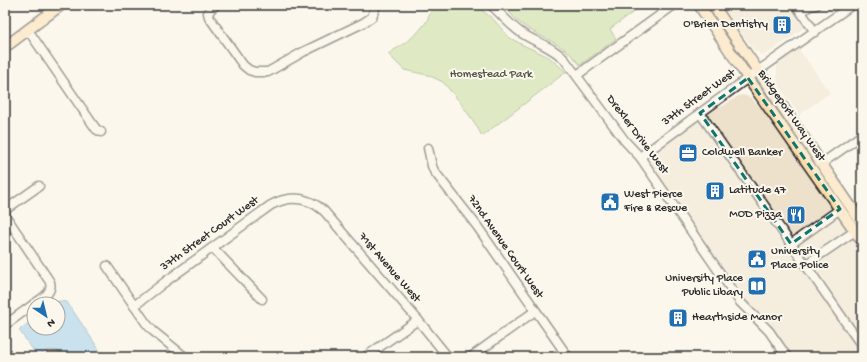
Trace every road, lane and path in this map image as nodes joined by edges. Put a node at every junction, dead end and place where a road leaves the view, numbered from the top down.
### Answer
1 (61, 5) edge
2 (216, 5) edge
3 (376, 5) edge
4 (491, 5) edge
5 (674, 5) edge
6 (699, 5) edge
7 (713, 5) edge
8 (816, 5) edge
9 (852, 5) edge
10 (799, 9) edge
11 (28, 30) junction
12 (815, 32) junction
13 (5, 47) edge
14 (758, 71) junction
15 (577, 75) junction
16 (748, 78) junction
17 (700, 113) junction
18 (101, 132) dead end
19 (862, 135) edge
20 (428, 148) dead end
21 (640, 157) junction
22 (821, 164) junction
23 (39, 186) dead end
24 (307, 200) joint
25 (840, 209) junction
26 (5, 210) edge
27 (5, 215) edge
28 (862, 223) edge
29 (855, 231) junction
30 (862, 241) edge
31 (791, 244) junction
32 (213, 248) junction
33 (806, 265) junction
34 (107, 266) dead end
35 (46, 296) edge
36 (262, 298) dead end
37 (134, 306) junction
38 (26, 310) edge
39 (535, 311) junction
40 (418, 320) junction
41 (5, 325) edge
42 (862, 346) edge
43 (184, 357) edge
44 (365, 357) edge
45 (448, 357) edge
46 (471, 357) edge
47 (568, 357) edge
48 (787, 357) edge

1 - 11 main road
2 - 3 street
4 - 15 street, Drexler Drive West
5 - 15 street
6 - 16 main road, Bridgeport Way West
7 - 14 main road, Bridgeport Way West
8 - 10 street
9 - 12 street, 37th Street West
10 - 12 street
11 - 13 main road
11 - 18 street
12 - 14 street, 37th Street West
14 - 16 street, 37th Street West
14 - 22 main road, Bridgeport Way West
15 - 21 street, Drexler Drive West
16 - 17 street, 37th Street West
16 - 25 main road, Bridgeport Way West
17 - 21 street, 37th Street West
17 - 31 street
19 - 22 street
20 - 39 street, 72nd Avenue Court West
21 - 48 street, Drexler Drive West
22 - 28 main road, Bridgeport Way West
23 - 26 street
24 - 32 street, 37th Street Court West
24 - 40 street, 71st Avenue West
25 - 29 main road, Bridgeport Way West
25 - 31 street
27 - 35 street
29 - 30 main road, Bridgeport Way West
29 - 33 street
31 - 33 street
32 - 36 street
32 - 37 street, 37th Street Court West
33 - 42 street
34 - 37 street
37 - 43 street
38 - 41 street
39 - 46 street
39 - 47 street, 72nd Avenue Court West
40 - 44 street
40 - 45 street, 71st Avenue West

